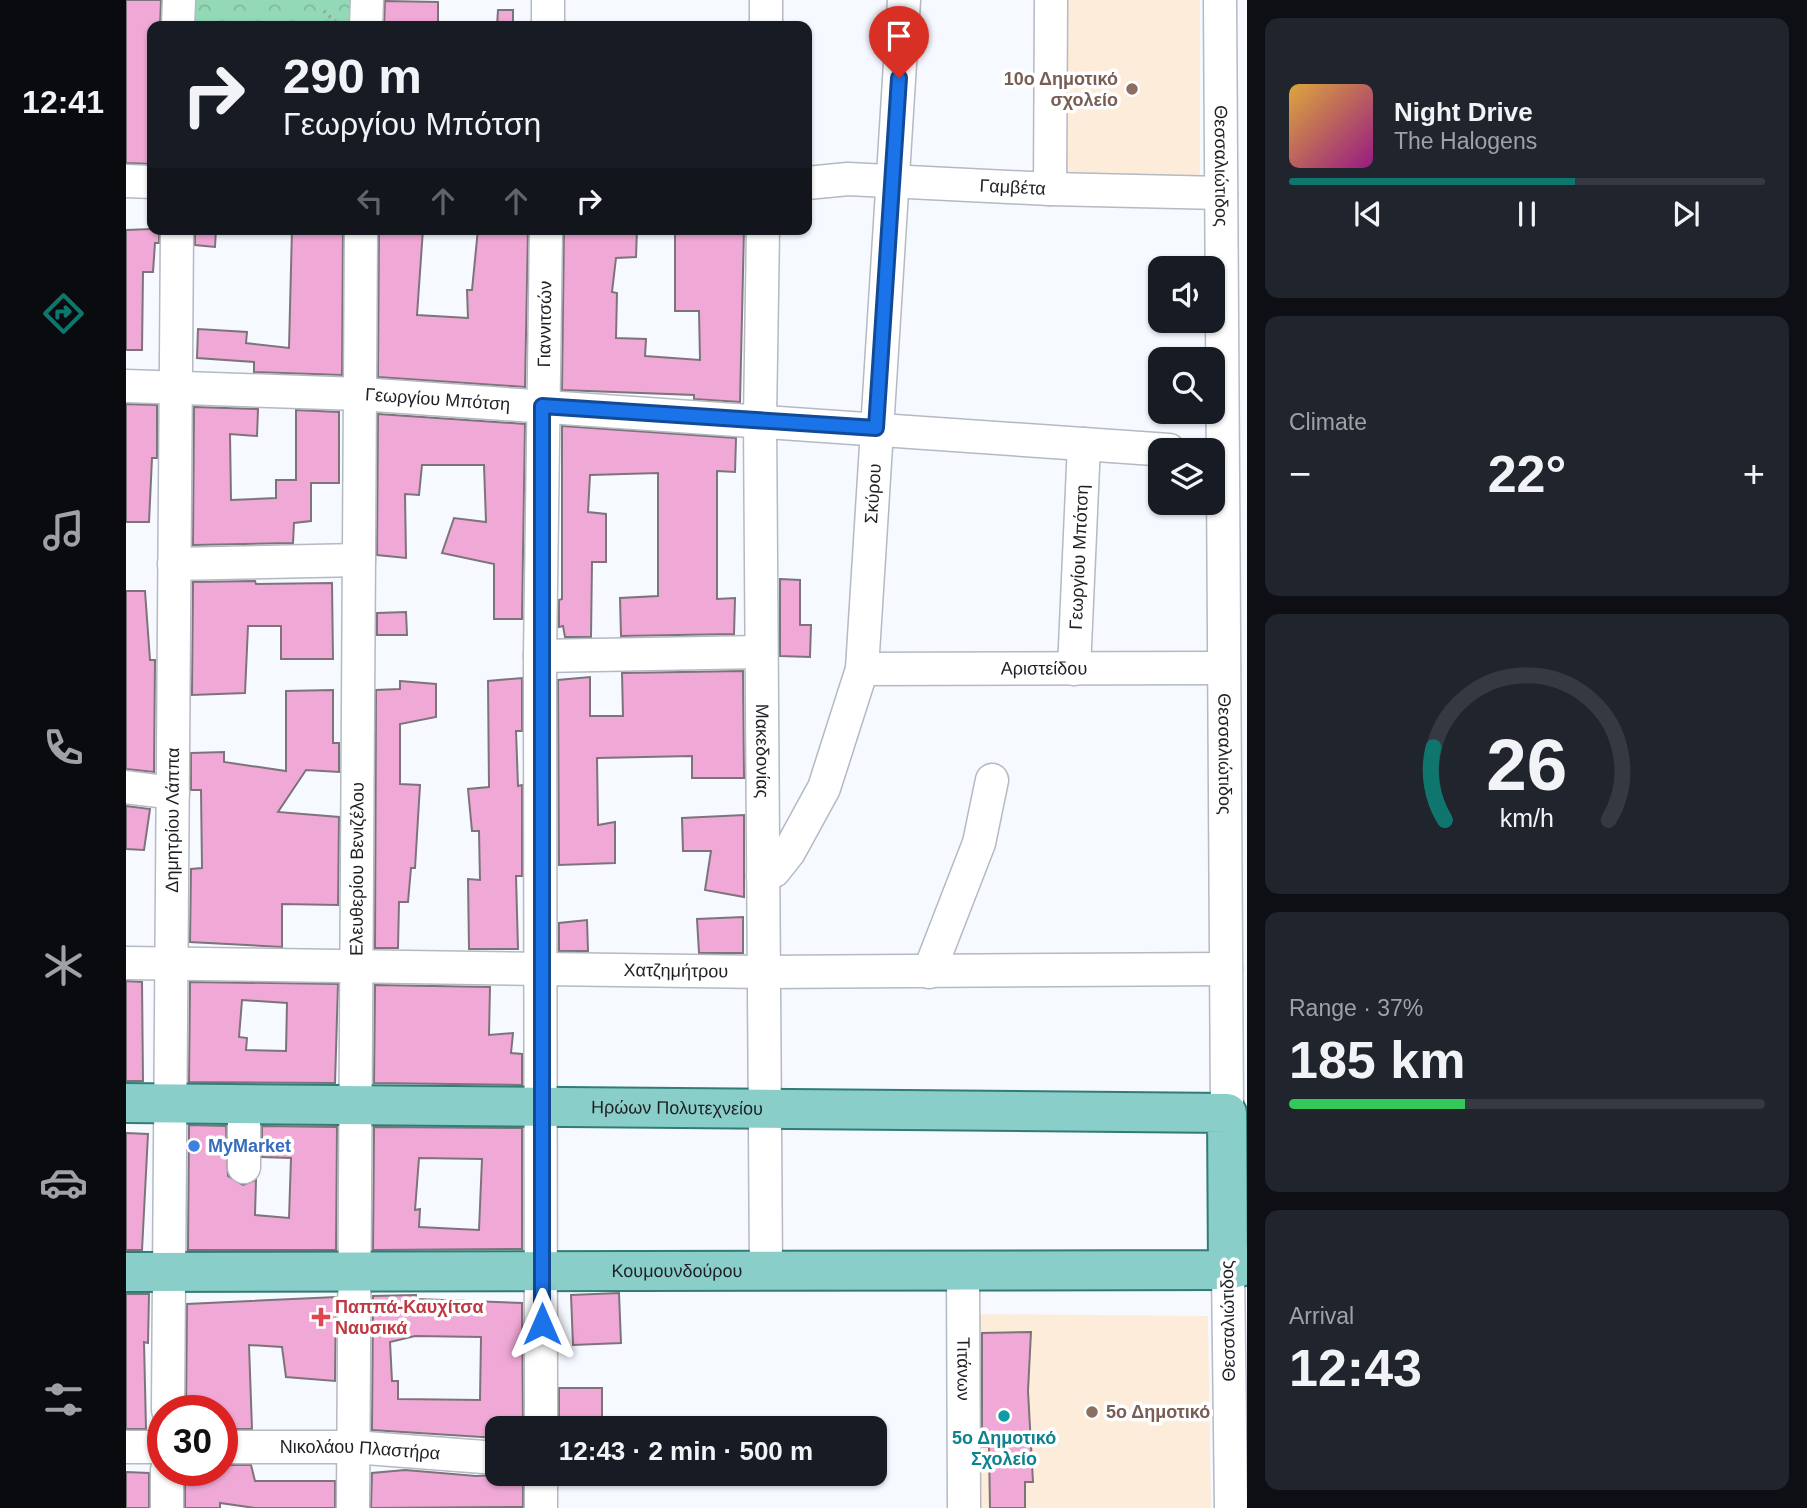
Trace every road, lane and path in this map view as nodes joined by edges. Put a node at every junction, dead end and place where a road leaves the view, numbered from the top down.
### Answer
1 (179, 0) edge
2 (367, 0) edge
3 (548, 0) edge
4 (766, 0) edge
5 (904, 0) edge
6 (1051, 0) edge
7 (1220, 0) edge
8 (324, 11) dead end
9 (178, 21) edge
10 (335, 21) edge
11 (366, 21) edge
12 (548, 21) edge
13 (766, 21) edge
14 (1234, 66) edge
15 (126, 181) edge
16 (892, 181) junction
17 (147, 182) edge
18 (812, 183) edge
19 (1050, 190) junction
20 (1221, 193) junction
21 (177, 235) edge
22 (361, 235) edge
23 (546, 235) edge
24 (763, 235) edge
25 (126, 386) edge
26 (176, 387) junction
27 (360, 394) junction
28 (542, 406) junction
29 (760, 419) junction
30 (876, 428) junction
31 (1084, 444) junction
32 (1148, 449) edge
33 (1228, 453) edge
34 (359, 560) junction
35 (174, 564) junction
36 (761, 652) junction
37 (540, 656) junction
38 (1224, 668) junction
39 (862, 669) junction
40 (1074, 669) junction
41 (992, 779) dead end
42 (126, 788) edge
43 (173, 793) junction
44 (1236, 815) edge
45 (763, 876) junction
46 (126, 963) edge
47 (171, 964) junction
48 (356, 967) junction
49 (541, 969) junction
50 (764, 972) junction
51 (929, 972) junction
52 (1233, 984) edge
53 (126, 1103) edge
54 (170, 1103) junction
55 (244, 1104) junction
56 (355, 1105) junction
57 (543, 1108) junction
58 (763, 1110) junction
59 (1227, 1114) junction
60 (244, 1167) dead end
61 (1237, 1268) edge
62 (355, 1271) junction
63 (543, 1271) junction
64 (766, 1271) junction
65 (963, 1271) junction
66 (126, 1272) edge
67 (169, 1272) junction
68 (168, 1395) edge
69 (1238, 1411) edge
70 (541, 1416) edge
71 (126, 1447) edge
72 (147, 1447) edge
73 (238, 1447) edge
74 (353, 1447) junction
75 (485, 1457) edge
76 (167, 1486) edge
77 (541, 1486) edge
78 (167, 1508) edge
79 (353, 1508) edge
80 (541, 1508) edge
81 (964, 1508) edge
82 (1231, 1508) edge

1 - 9 street
2 - 11 street
3 - 12 street
4 - 13 street
5 - 16 street, Σκύρου
6 - 19 street
7 - 14 street, Θεσσαλιώτιδος
8 - 10 path
14 - 20 street, Θεσσαλιώτιδος
15 - 17 street
16 - 18 street, Γαμβέτα
16 - 19 street, Γαμβέτα
16 - 30 street, Σκύρου
19 - 20 street, Γαμβέτα
20 - 33 street, Θεσσαλιώτιδος
21 - 26 street, Δημητρίου Λάππα
22 - 27 street, Ελευθερίου Βενιζέλου
23 - 28 street, Γιαννιτσών
24 - 29 street, Μακεδονίας
25 - 26 street, Γεωργίου Μπότση
26 - 27 street, Γεωργίου Μπότση
26 - 35 street, Δημητρίου Λάππα
27 - 28 street, Γεωργίου Μπότση
27 - 34 street, Ελευθερίου Βενιζέλου
28 - 29 street, Γεωργίου Μπότση
28 - 37 street, Γιαννιτσών
29 - 30 street, Γεωργίου Μπότση
29 - 36 street, Μακεδονίας
30 - 31 street, Γεωργίου Μπότση
30 - 39 street, Σκύρου
31 - 32 street, Γεωργίου Μπότση
31 - 40 street, Γεωργίου Μπότση
33 - 38 street, Θεσσαλιώτιδος
34 - 35 street
34 - 48 street, Ελευθερίου Βενιζέλου
35 - 43 street, Δημητρίου Λάππα
36 - 37 street
36 - 45 street, Μακεδονίας
37 - 49 street, Γιαννιτσών
38 - 40 street, Αριστείδου
38 - 44 street, Θεσσαλιώτιδος
39 - 40 street, Αριστείδου
39 - 45 street, Σκύρου
41 - 51 street
42 - 43 street
43 - 47 street, Δημητρίου Λάππα
44 - 52 street, Θεσσαλιώτιδος
45 - 50 street, Μακεδονίας
46 - 47 street, Χατζημήτρου
47 - 48 street, Χατζημήτρου
47 - 54 street, Δημητρίου Λάππα
48 - 49 street, Χατζημήτρου
48 - 56 street, Ελευθερίου Βενιζέλου
49 - 50 street, Χατζημήτρου
49 - 57 street, Γιαννιτσών
50 - 51 street, Χατζημήτρου
50 - 58 street, Μακεδονίας
51 - 52 street, Χατζημήτρου
52 - 59 street, Θεσσαλιώτιδος
53 - 54 main road, Ηρώων Πολυτεχνείου
54 - 55 main road, Ηρώων Πολυτεχνείου
54 - 67 street, Δημητρίου Λάππα
55 - 56 main road, Ηρώων Πολυτεχνείου
55 - 60 street
56 - 57 main road, Ηρώων Πολυτεχνείου
56 - 62 street, Ελευθερίου Βενιζέλου
57 - 58 main road, Ηρώων Πολυτεχνείου
57 - 63 street, Γιαννιτσών
58 - 59 main road, Ηρώων Πολυτεχνείου
58 - 64 street, Μακεδονίας
59 - 61 main road, Θεσσαλιώτιδος
61 - 65 main road, Κουμουνδούρου
61 - 69 street, Θεσσαλιώτιδος
62 - 63 main road, Κουμουνδούρου
62 - 67 main road, Κουμουνδούρου
62 - 74 street, Ελευθερίου Βενιζέλου
63 - 64 main road, Κουμουνδούρου
63 - 70 street, Γιαννιτσών
64 - 65 main road, Κουμουνδούρου
65 - 81 street, Τιτάνων
66 - 67 main road, Κουμουνδούρου
67 - 68 street, Δημητρίου Λάππα
69 - 82 street, Θεσσαλιώτιδος
71 - 72 street
73 - 74 street, Νικολάου Πλαστήρα
74 - 75 street, Νικολάου Πλαστήρα
74 - 79 street, Ελευθερίου Βενιζέλου
76 - 78 street
77 - 80 street

